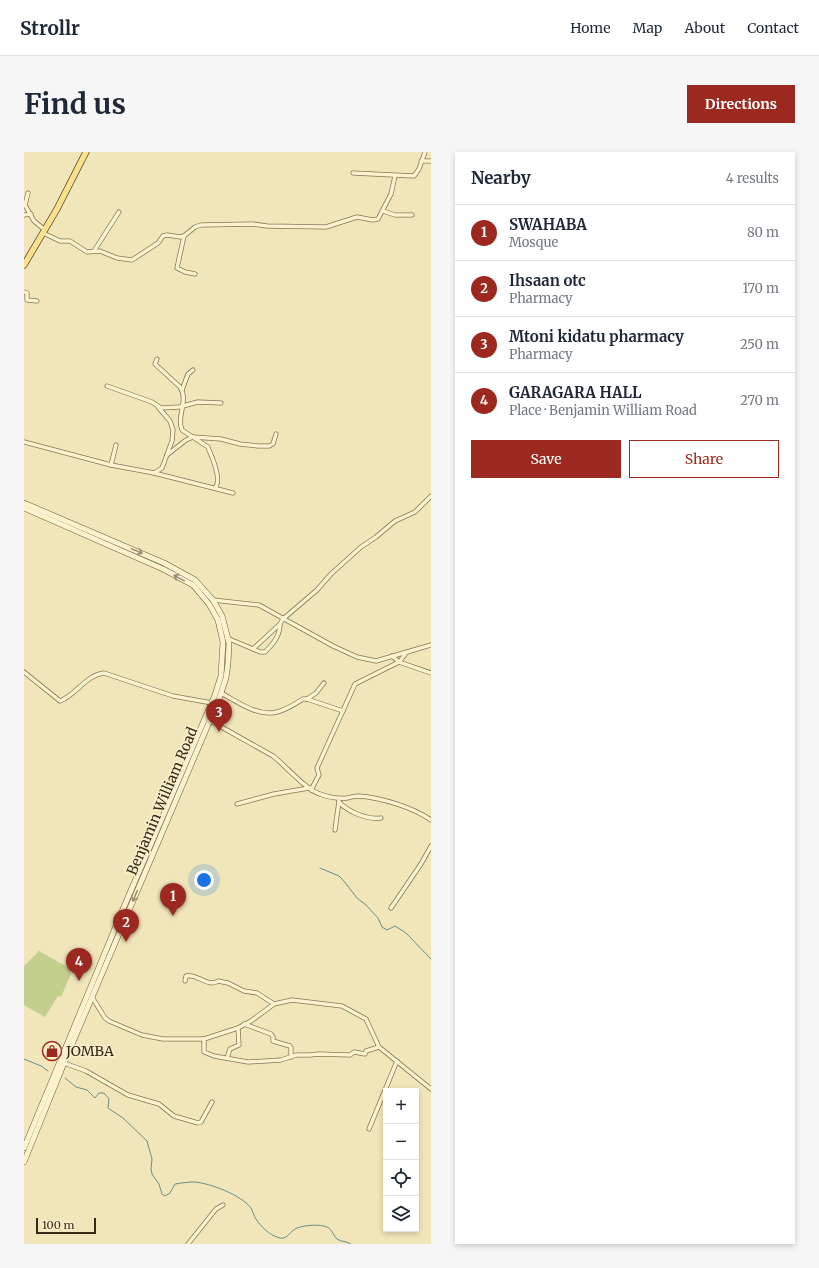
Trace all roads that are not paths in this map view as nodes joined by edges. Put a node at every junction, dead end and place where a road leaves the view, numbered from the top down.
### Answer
1 (86, 152) edge
2 (425, 152) edge
3 (421, 161) junction
4 (431, 161) edge
5 (353, 173) dead end
6 (395, 176) junction
7 (28, 193) dead end
8 (383, 211) junction
9 (119, 212) dead end
10 (31, 214) junction
11 (24, 215) edge
12 (412, 215) dead end
13 (44, 231) junction
14 (184, 236) junction
15 (94, 251) junction
16 (24, 265) edge
17 (195, 274) dead end
18 (24, 292) edge
19 (37, 301) dead end
20 (157, 359) dead end
21 (193, 370) dead end
22 (107, 386) dead end
23 (182, 390) junction
24 (221, 403) dead end
25 (183, 405) junction
26 (158, 406) junction
27 (276, 434) dead end
28 (191, 437) junction
29 (24, 442) edge
30 (116, 445) dead end
31 (167, 455) junction
32 (111, 465) junction
33 (154, 473) junction
34 (215, 488) junction
35 (233, 493) dead end
36 (431, 496) edge
37 (24, 503) edge
38 (24, 508) edge
39 (213, 600) junction
40 (283, 619) junction
41 (280, 624) junction
42 (225, 638) junction
43 (431, 645) edge
44 (253, 649) junction
45 (407, 652) junction
46 (398, 654) junction
47 (392, 656) junction
48 (401, 660) junction
49 (24, 672) edge
50 (431, 673) edge
51 (324, 683) dead end
52 (221, 693) junction
53 (308, 699) junction
54 (212, 703) junction
55 (343, 711) junction
56 (207, 719) junction
57 (310, 789) junction
58 (339, 800) junction
59 (237, 804) dead end
60 (381, 818) dead end
61 (431, 820) edge
62 (335, 830) dead end
63 (431, 846) edge
64 (391, 908) dead end
65 (185, 981) dead end
66 (92, 997) junction
67 (274, 1004) junction
68 (244, 1024) junction
69 (238, 1028) junction
70 (204, 1039) junction
71 (379, 1047) junction
72 (291, 1056) junction
73 (227, 1058) junction
74 (397, 1061) junction
75 (64, 1063) junction
76 (431, 1089) edge
77 (212, 1102) dead end
78 (369, 1129) dead end
79 (24, 1148) edge
80 (24, 1162) edge
81 (223, 1205) dead end
82 (188, 1244) edge

1 - 13 main road
2 - 3 street
3 - 4 street
3 - 6 street
5 - 6 street
6 - 8 street
7 - 10 street
8 - 12 street
8 - 14 street
9 - 15 street
10 - 11 street
10 - 13 street
13 - 15 street
13 - 16 main road
14 - 15 street
14 - 17 street
18 - 19 street
20 - 23 street
21 - 23 street
22 - 26 street
23 - 25 street
24 - 25 street
25 - 26 street
25 - 28 street
26 - 31 street
27 - 28 street
28 - 31 street
28 - 34 street
29 - 32 street
30 - 32 street
31 - 33 street
32 - 33 street
33 - 34 street
34 - 35 street
36 - 40 street
37 -> 39 main road, Benjamin William Road
42 -> 38 main road, Benjamin William Road
39 - 40 street
39 - 42 main road, Benjamin William Road
40 - 41 street
40 - 47 street
41 - 44 street
41 - 44 street
42 - 44 street
42 - 52 main road, Benjamin William Road
42 - 54 main road, Benjamin William Road
43 - 45 street
45 - 46 street
45 - 48 street
46 - 47 street
46 - 48 street
47 - 48 street
48 - 50 street
48 - 55 street
49 - 54 street
51 - 53 street
52 - 53 street
52 - 56 main road, Benjamin William Road
53 - 55 street
54 - 56 main road, Benjamin William Road
55 - 57 street
56 - 57 street
56 -> 66 main road, Benjamin William Road
56 - 79 main road, Benjamin William Road
57 - 58 street
57 - 59 street
58 - 60 street
58 - 61 street
58 - 62 street
63 - 64 street
65 - 67 street
66 - 70 street
66 - 75 main road, Benjamin William Road
67 - 68 street
67 - 71 street
68 - 69 street
68 - 72 street
69 - 70 street
69 - 73 street
70 - 73 street
71 - 72 street
71 - 74 street
72 - 73 street
74 - 76 street
74 - 78 street
75 - 77 street
75 - 80 main road, Benjamin William Road
81 - 82 street

